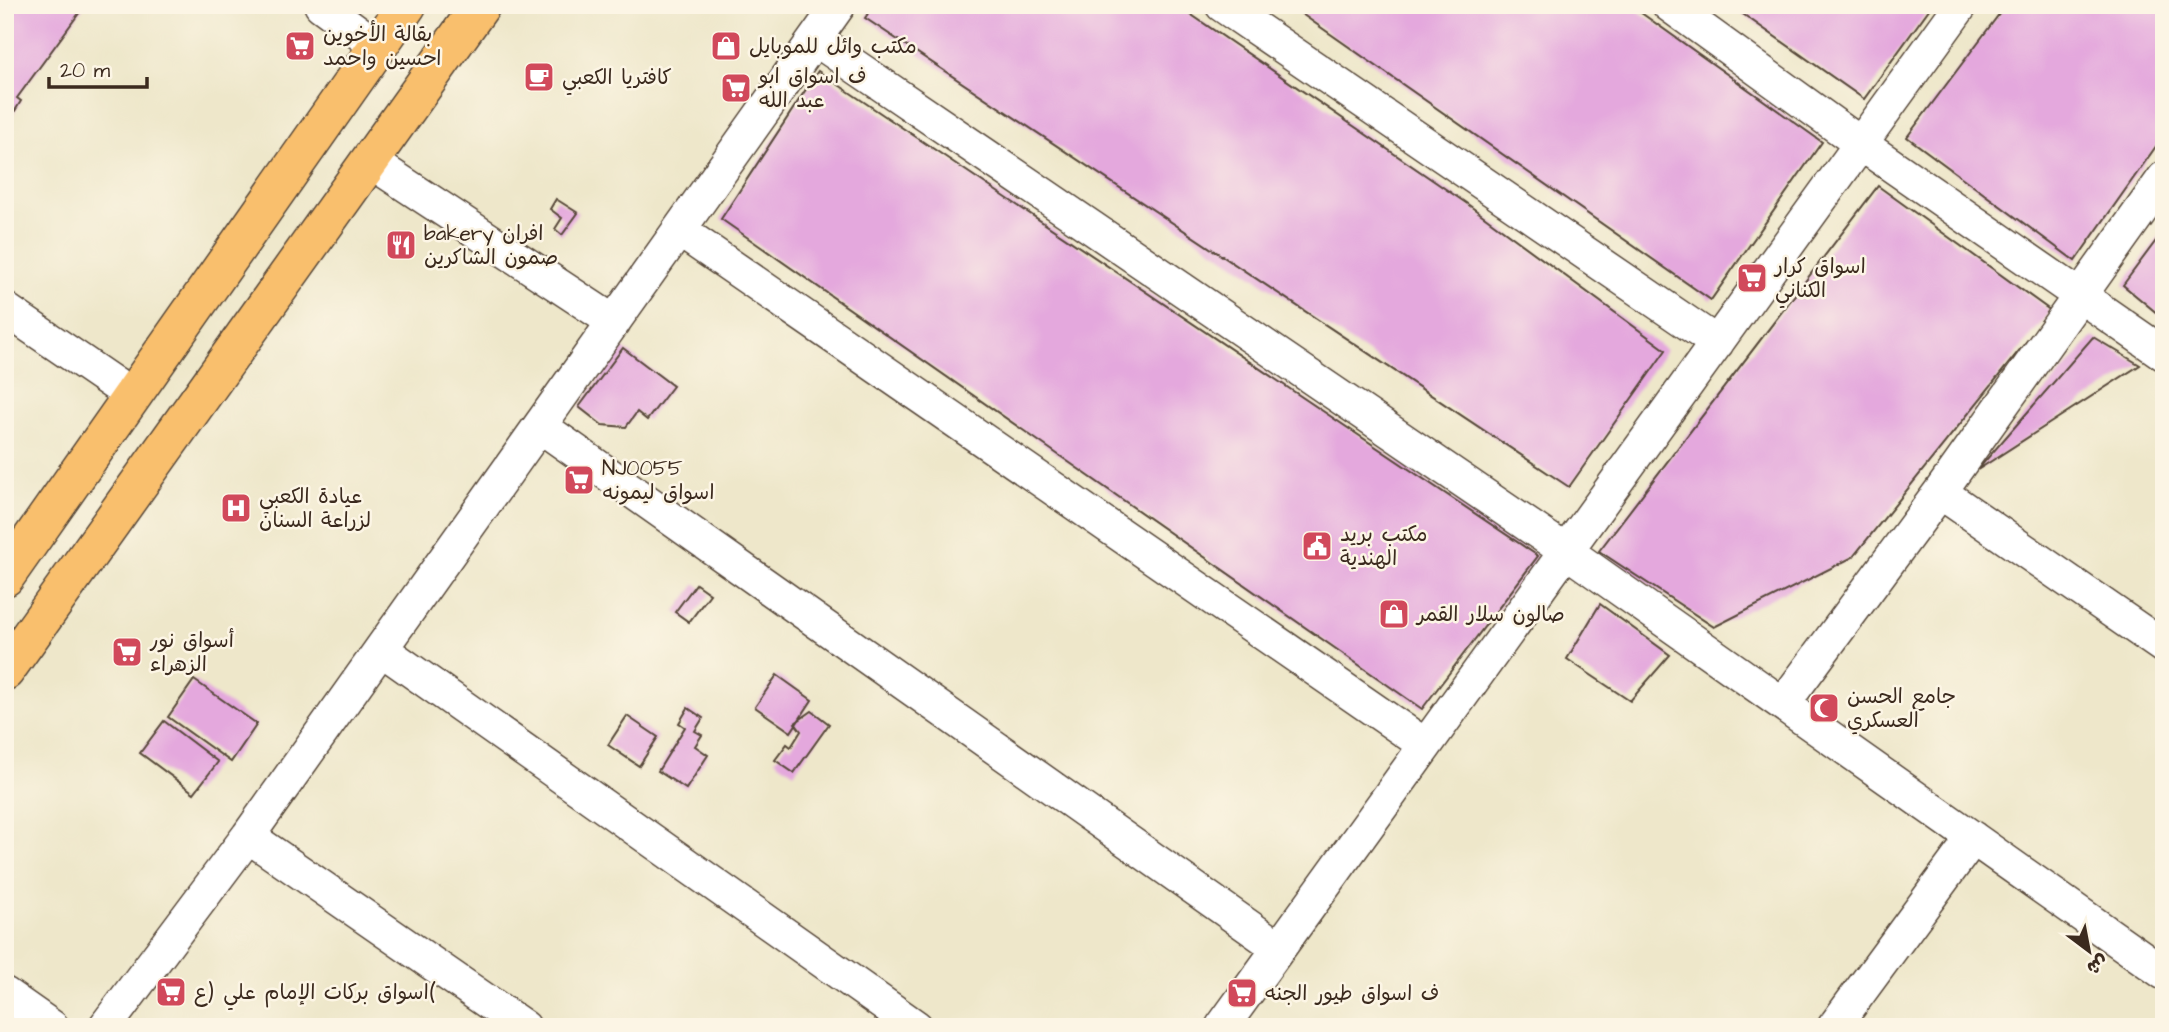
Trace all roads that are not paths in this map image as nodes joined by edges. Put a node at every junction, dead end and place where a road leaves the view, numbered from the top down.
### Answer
1 (321, 5) edge
2 (407, 5) edge
3 (481, 5) edge
4 (839, 5) edge
5 (1222, 5) edge
6 (1669, 5) edge
7 (1961, 5) edge
8 (815, 39) junction
9 (377, 46) junction
10 (1861, 144) junction
11 (371, 162) junction
12 (2164, 178) edge
13 (679, 230) junction
14 (2080, 296) junction
15 (5, 309) edge
16 (614, 322) junction
17 (1717, 343) junction
18 (2164, 354) edge
19 (132, 396) junction
20 (540, 426) junction
21 (1940, 492) junction
22 (1566, 551) junction
23 (5, 577) edge
24 (2164, 647) edge
25 (382, 649) junction
26 (5, 671) edge
27 (1783, 704) junction
28 (1425, 745) junction
29 (248, 836) junction
30 (1973, 838) junction
31 (1279, 948) junction
32 (2164, 973) edge
33 (5, 994) edge
34 (52, 1027) edge
35 (105, 1027) edge
36 (524, 1027) edge
37 (916, 1027) edge
38 (1222, 1027) edge
39 (1834, 1027) edge

1 - 9 street
2 - 9 main road
3 - 11 main road
4 - 8 street
5 - 17 street
6 - 10 street
7 - 10 street
8 - 13 street
8 - 22 street
9 - 19 main road
10 - 14 street
10 - 17 street
11 - 16 street
11 - 26 main road
12 - 14 street
13 - 16 street
13 - 28 street
14 - 18 street
14 - 21 street
15 - 19 street
16 - 20 street
17 - 22 street
19 - 23 main road
20 - 25 street
20 - 31 street
21 - 24 street
21 - 27 street
22 - 27 street
22 - 28 street
25 - 29 street
25 - 37 street
27 - 30 street
28 - 31 street
29 - 35 street
29 - 36 street
30 - 32 street
30 - 39 street
31 - 38 street
33 - 34 street

